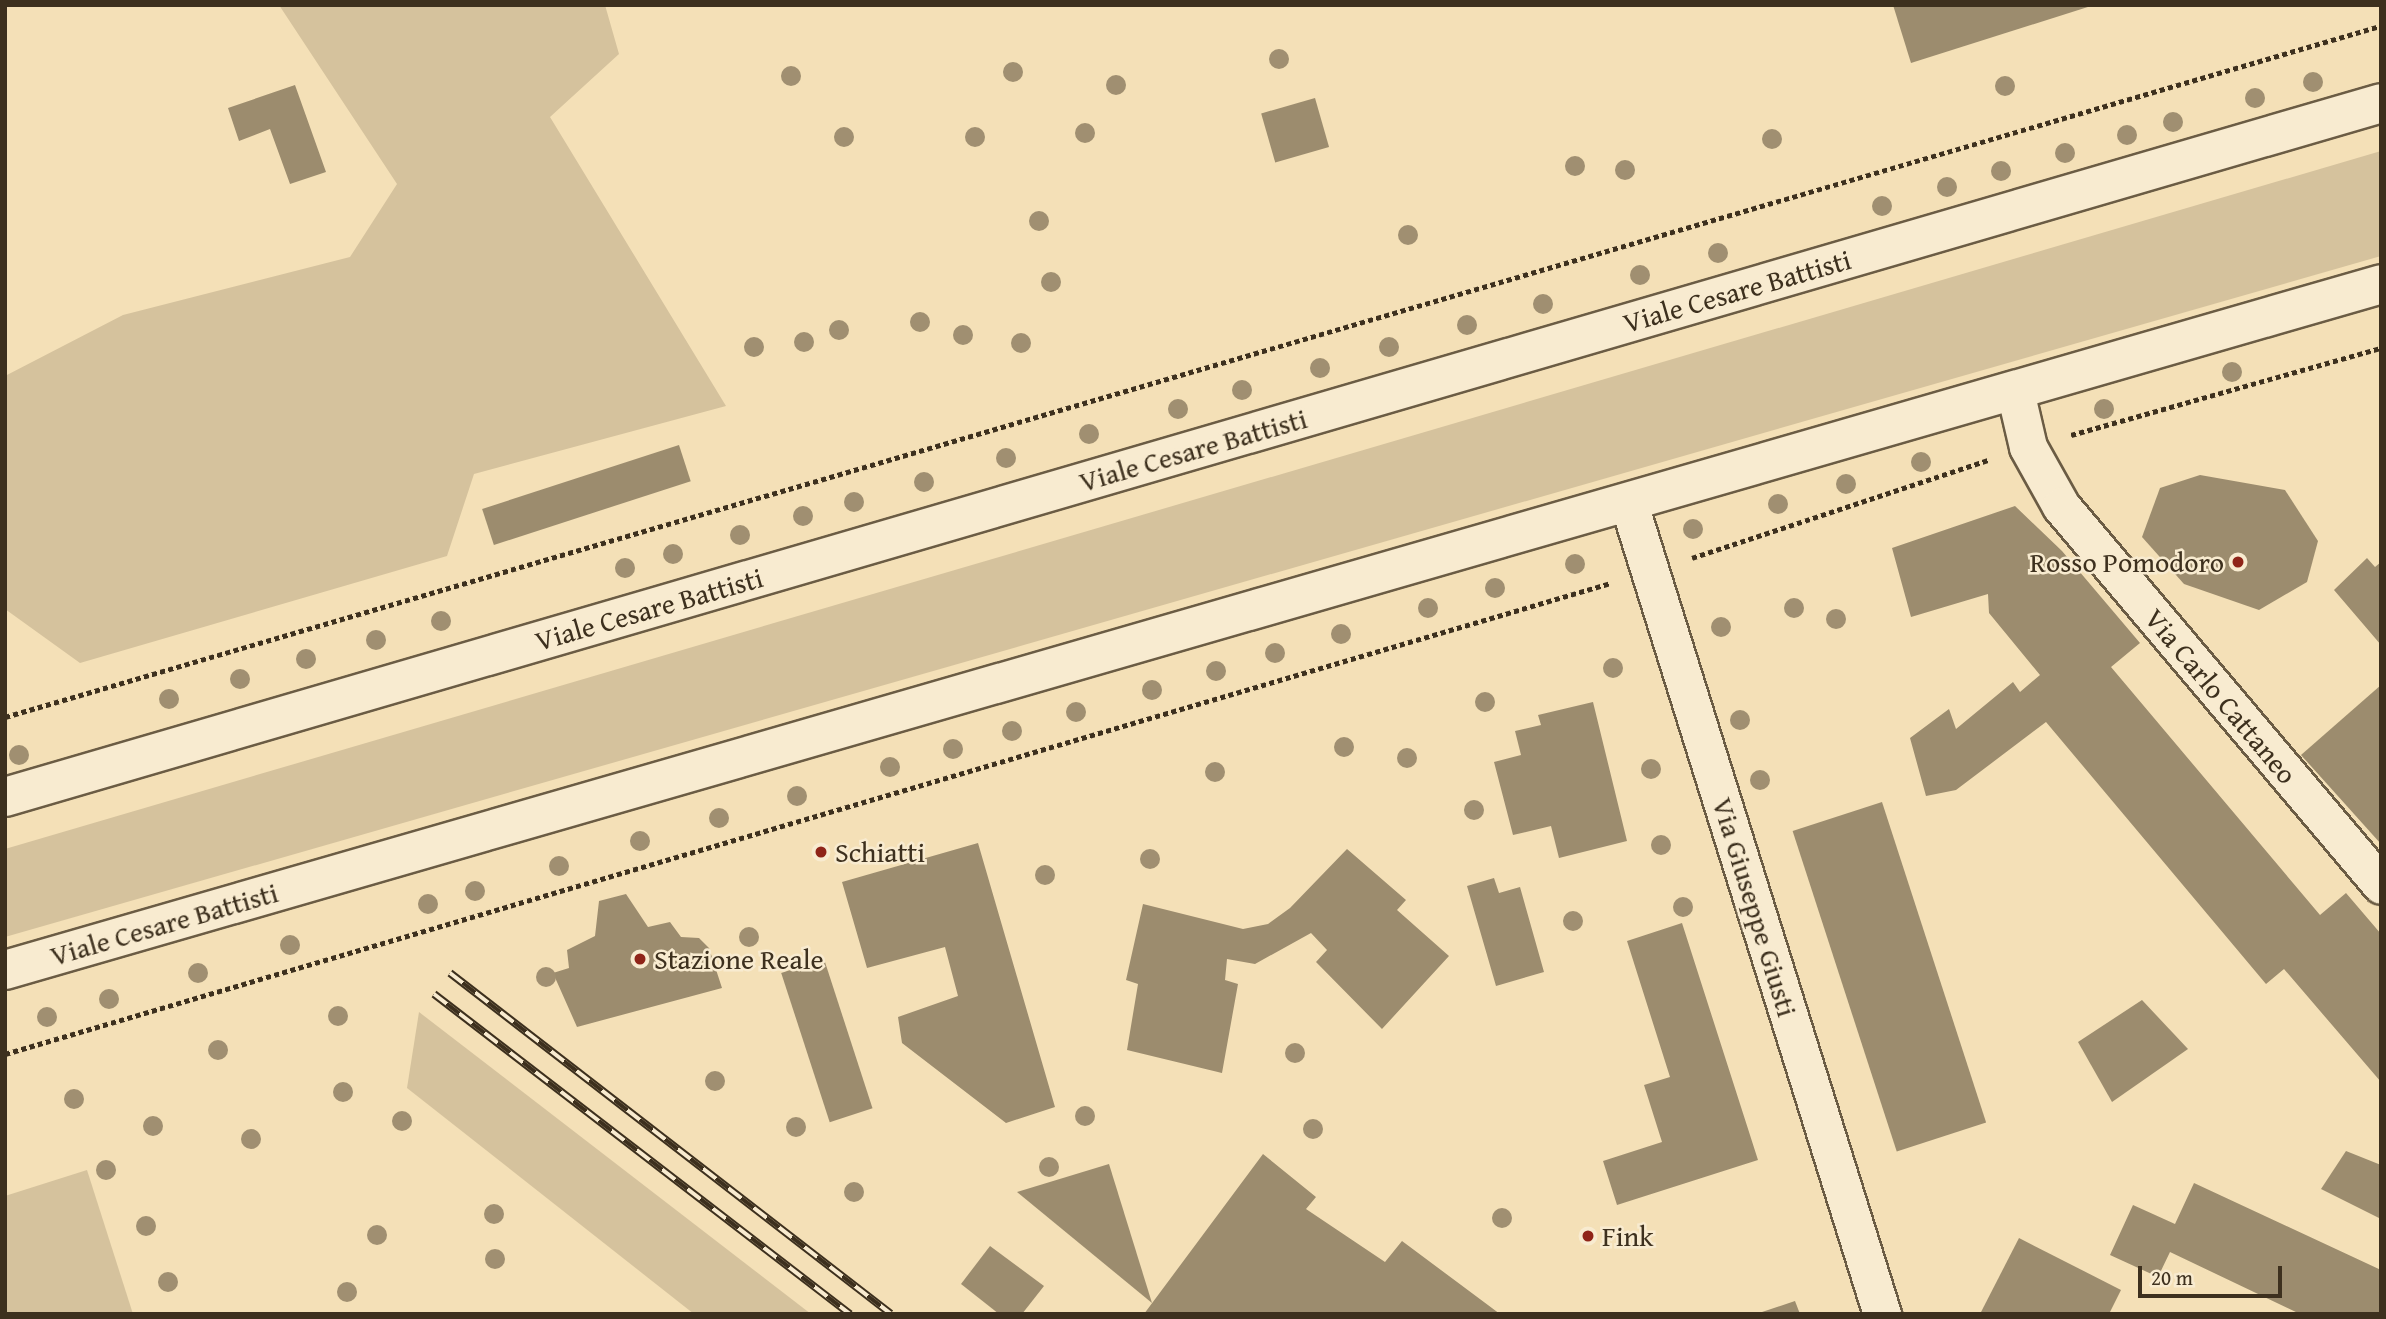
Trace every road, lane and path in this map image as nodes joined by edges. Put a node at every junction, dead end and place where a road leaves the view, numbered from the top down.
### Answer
1 (2381, 26) edge
2 (2381, 103) edge
3 (2381, 284) edge
4 (2381, 348) edge
5 (2015, 391) junction
6 (2028, 447) junction
7 (1628, 501) junction
8 (1650, 571) junction
9 (5, 717) edge
10 (5, 797) edge
11 (2381, 885) edge
12 (5, 970) edge
13 (5, 1054) edge
14 (1882, 1314) edge

1 - 9 path
2 - 10 main road, Viale Cesare Battisti
3 - 5 main road, Viale Cesare Battisti
4 - 6 path
5 - 6 street, Via Carlo Cattaneo
5 - 7 main road, Viale Cesare Battisti
6 - 8 path
6 - 11 street, Via Carlo Cattaneo
7 - 8 street, Via Giuseppe Giusti
7 - 12 main road, Viale Cesare Battisti
8 - 13 path
8 - 14 street, Via Giuseppe Giusti

